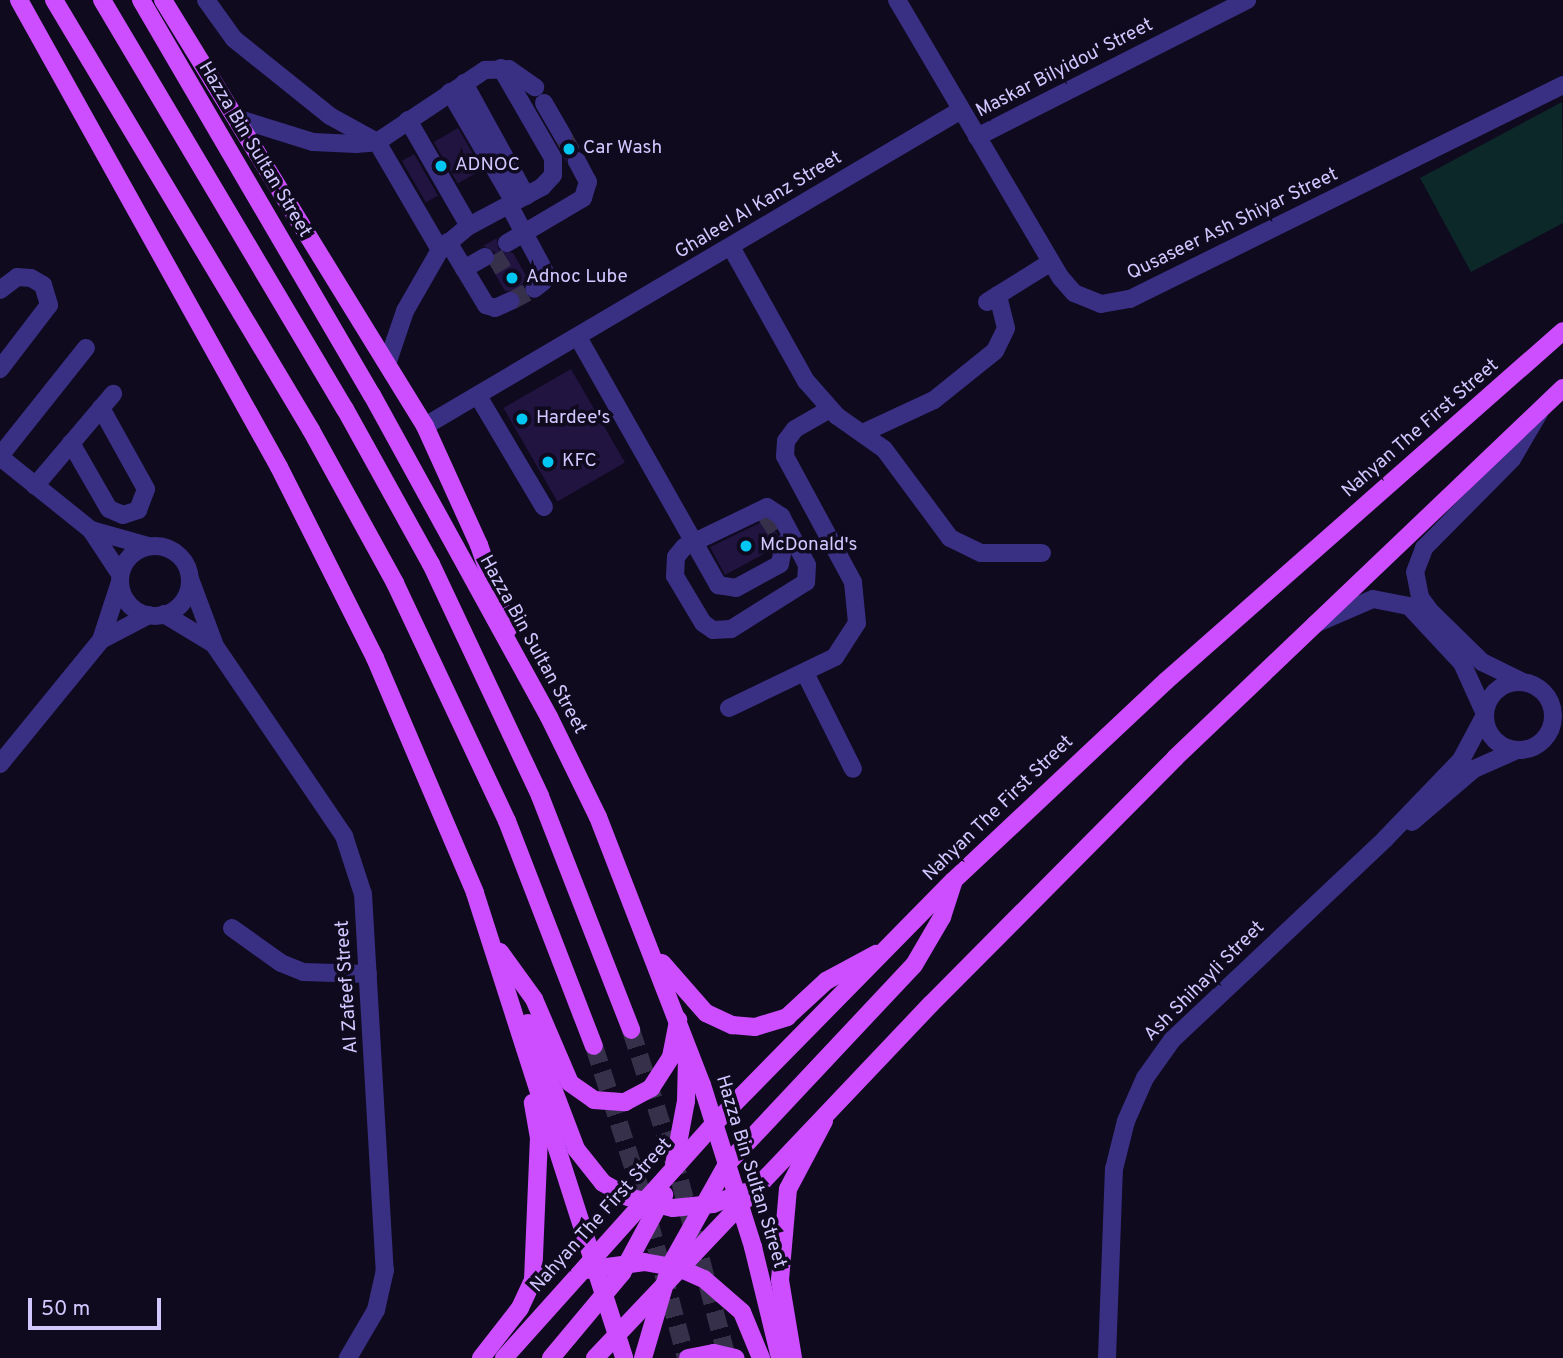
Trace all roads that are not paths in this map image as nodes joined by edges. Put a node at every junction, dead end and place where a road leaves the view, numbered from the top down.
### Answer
1 (19, 0) edge
2 (54, 0) edge
3 (102, 0) edge
4 (141, 0) edge
5 (163, 0) edge
6 (206, 0) edge
7 (897, 0) edge
8 (1247, 0) edge
9 (501, 68) junction
10 (1563, 85) edge
11 (457, 88) junction
12 (961, 110) junction
13 (236, 118) junction
14 (408, 120) junction
15 (563, 136) tunnel mouth
16 (977, 137) junction
17 (377, 142) junction
18 (578, 161) tunnel mouth
19 (516, 201) junction
20 (469, 226) junction
21 (527, 239) junction
22 (444, 246) junction
23 (731, 247) junction
24 (510, 249) tunnel mouth
25 (488, 262) tunnel mouth
26 (1051, 262) junction
27 (467, 274) junction
28 (534, 289) dead end
29 (0, 290) edge
30 (511, 301) tunnel mouth
31 (1563, 331) edge
32 (579, 339) junction
33 (86, 348) dead end
34 (388, 361) junction
35 (0, 369) edge
36 (1563, 388) edge
37 (113, 394) dead end
38 (478, 396) junction
39 (101, 408) junction
40 (830, 409) junction
41 (1541, 409) junction
42 (425, 426) junction
43 (865, 432) junction
44 (71, 443) junction
45 (0, 457) edge
46 (35, 486) junction
47 (544, 507) dead end
48 (91, 530) junction
49 (696, 541) junction
50 (784, 543) dead end
51 (149, 546) junction
52 (1042, 553) dead end
53 (120, 578) junction
54 (190, 579) junction
55 (157, 615) junction
56 (1311, 624) junction
57 (101, 640) junction
58 (215, 646) junction
59 (521, 668) junction
60 (805, 673) junction
61 (1521, 681) junction
62 (729, 708) dead end
63 (1484, 716) junction
64 (1517, 750) junction
65 (0, 764) edge
66 (853, 769) dead end
67 (1385, 839) junction
68 (953, 881) junction
69 (232, 928) dead end
70 (493, 944) junction
71 (652, 952) junction
72 (882, 952) junction
73 (368, 974) junction
74 (507, 987) junction
75 (678, 1018) junction
76 (631, 1030) tunnel mouth
77 (686, 1041) junction
78 (594, 1046) tunnel mouth
79 (826, 1114) junction
80 (714, 1124) junction
81 (727, 1164) junction
82 (673, 1168) junction
83 (739, 1200) junction
84 (651, 1204) junction
85 (700, 1207) junction
86 (629, 1261) junction
87 (590, 1265) junction
88 (671, 1272) junction
89 (604, 1294) junction
90 (617, 1333) junction
91 (348, 1358) edge
92 (481, 1358) edge
93 (504, 1358) edge
94 (551, 1358) edge
95 (595, 1358) edge
96 (624, 1358) edge
97 (643, 1358) edge
98 (688, 1358) edge
99 (735, 1358) edge
100 (761, 1358) edge
101 (780, 1358) edge
102 (793, 1358) edge
103 (1107, 1358) edge

1 - 70 main road
2 - 78 main road
3 - 76 main road
4 - 59 main road, Hazza Bin Sultan Street
5 - 13 main road
6 - 17 street
7 - 12 street, Qusaseer Ash Shiyar Street
8 - 16 street, Maskar Bilyidou' Street
9 - 11 street
9 - 15 street
9 - 19 street
10 - 26 street, Qusaseer Ash Shiyar Street
11 - 14 street
11 - 19 street
12 - 16 street, Qusaseer Ash Shiyar Street
12 - 23 street, Ghaleel Al Kanz Street
13 - 17 street
13 - 34 main road
14 - 17 street
14 - 20 street
16 - 26 street, Qusaseer Ash Shiyar Street
17 - 22 street
18 - 21 street
19 - 20 street
19 - 21 street
20 - 22 street
21 - 24 street
21 - 28 street
22 - 27 street
22 - 34 street
23 - 32 street, Ghaleel Al Kanz Street
23 - 40 street
25 - 27 street
26 - 43 street
27 - 30 street
29 - 35 street
31 - 68 main road, Nahyan The First Street
32 - 38 street, Ghaleel Al Kanz Street
32 - 49 street
33 - 45 street
34 - 42 main road
36 - 41 main road
37 - 39 street
38 - 42 street, Ghaleel Al Kanz Street
38 - 47 street
39 - 44 street
39 - 44 street
40 - 43 street
40 - 60 street
41 - 56 main road
41 - 61 street
42 - 59 main road
43 - 52 street
44 - 46 street
45 - 46 street
46 - 48 street
48 - 51 street
48 - 53 street
49 - 49 street
49 - 50 street
51 - 53 street
51 - 54 street
53 - 55 street
53 - 57 street
54 - 55 street
54 - 58 street, Al Zafeef Street
55 - 57 street
55 - 58 street, Al Zafeef Street
56 - 63 street
56 - 79 main road
57 - 65 street
58 - 73 street, Al Zafeef Street
59 - 71 main road, Hazza Bin Sultan Street
60 - 62 street
60 - 66 street
61 - 63 street
61 - 64 street
63 - 64 street
63 - 67 street, Ash Shihayli Street
64 - 67 street, Ash Shihayli Street
67 - 103 street, Ash Shihayli Street
68 - 72 main road, Nahyan The First Street
68 - 81 main road
69 - 73 street
70 - 74 main road
70 - 75 main road
71 - 72 main road
71 - 75 main road, Hazza Bin Sultan Street
72 - 80 main road, Nahyan The First Street
73 - 91 street, Al Zafeef Street
74 - 84 main road
74 - 87 main road
74 - 92 main road
75 - 77 main road, Hazza Bin Sultan Street
77 - 80 main road, Hazza Bin Sultan Street
77 - 82 main road
79 - 83 main road
79 - 102 main road
80 - 81 main road, Hazza Bin Sultan Street
80 - 82 main road, Nahyan The First Street
81 - 83 main road, Hazza Bin Sultan Street
81 - 85 main road
82 - 84 main road, Nahyan The First Street
83 - 85 main road
83 - 88 main road
83 - 101 main road, Hazza Bin Sultan Street
84 - 85 main road
84 - 86 main road
84 - 87 main road, Nahyan The First Street
85 - 88 main road
86 - 87 main road
86 - 88 main road
86 - 89 main road
87 - 89 main road
87 - 93 main road, Nahyan The First Street
88 - 90 main road
88 - 97 main road
88 - 100 main road
89 - 90 main road
89 - 94 main road
90 - 95 main road
90 - 96 main road
98 - 99 main road

